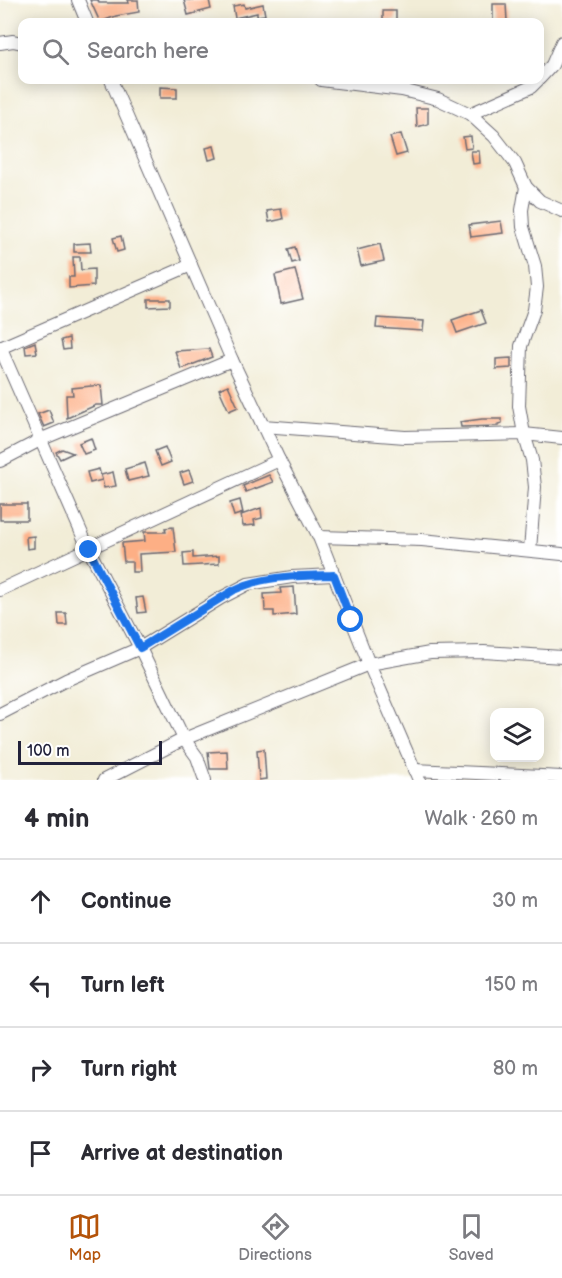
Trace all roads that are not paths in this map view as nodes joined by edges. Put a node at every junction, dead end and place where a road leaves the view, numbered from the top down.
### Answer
1 (78, 0) edge
2 (85, 18) edge
3 (18, 42) edge
4 (562, 42) edge
5 (0, 43) edge
6 (544, 74) edge
7 (113, 84) edge
8 (353, 84) edge
9 (534, 84) edge
10 (470, 114) junction
11 (526, 187) junction
12 (562, 211) edge
13 (191, 265) junction
14 (0, 348) edge
15 (232, 360) junction
16 (263, 426) junction
17 (524, 434) junction
18 (562, 438) edge
19 (42, 439) junction
20 (279, 460) junction
21 (0, 461) edge
22 (319, 537) junction
23 (89, 550) junction
24 (530, 550) junction
25 (562, 554) edge
26 (334, 575) junction
27 (0, 590) edge
28 (140, 648) junction
29 (562, 657) edge
30 (369, 664) junction
31 (0, 714) edge
32 (184, 739) junction
33 (416, 775) edge
34 (562, 777) edge
35 (104, 780) edge
36 (205, 780) edge

1 - 2 street
3 - 5 street
4 - 6 street
7 - 13 street
8 - 10 street
9 - 10 street
10 - 11 street
11 - 12 street
11 - 17 street
13 - 14 street
13 - 15 street
14 - 19 street
15 - 16 street
15 - 19 street
16 - 17 street
16 - 20 street
17 - 18 street
17 - 24 street
19 - 21 street
19 - 23 street
20 - 22 street
20 - 23 street
22 - 24 street
22 - 26 street
23 - 27 street
23 - 28 street
24 - 25 street
26 - 28 street
26 - 30 street
28 - 31 street
28 - 32 street
29 - 30 street
30 - 32 street
30 - 33 street
32 - 35 street
32 - 36 street
33 - 34 street

